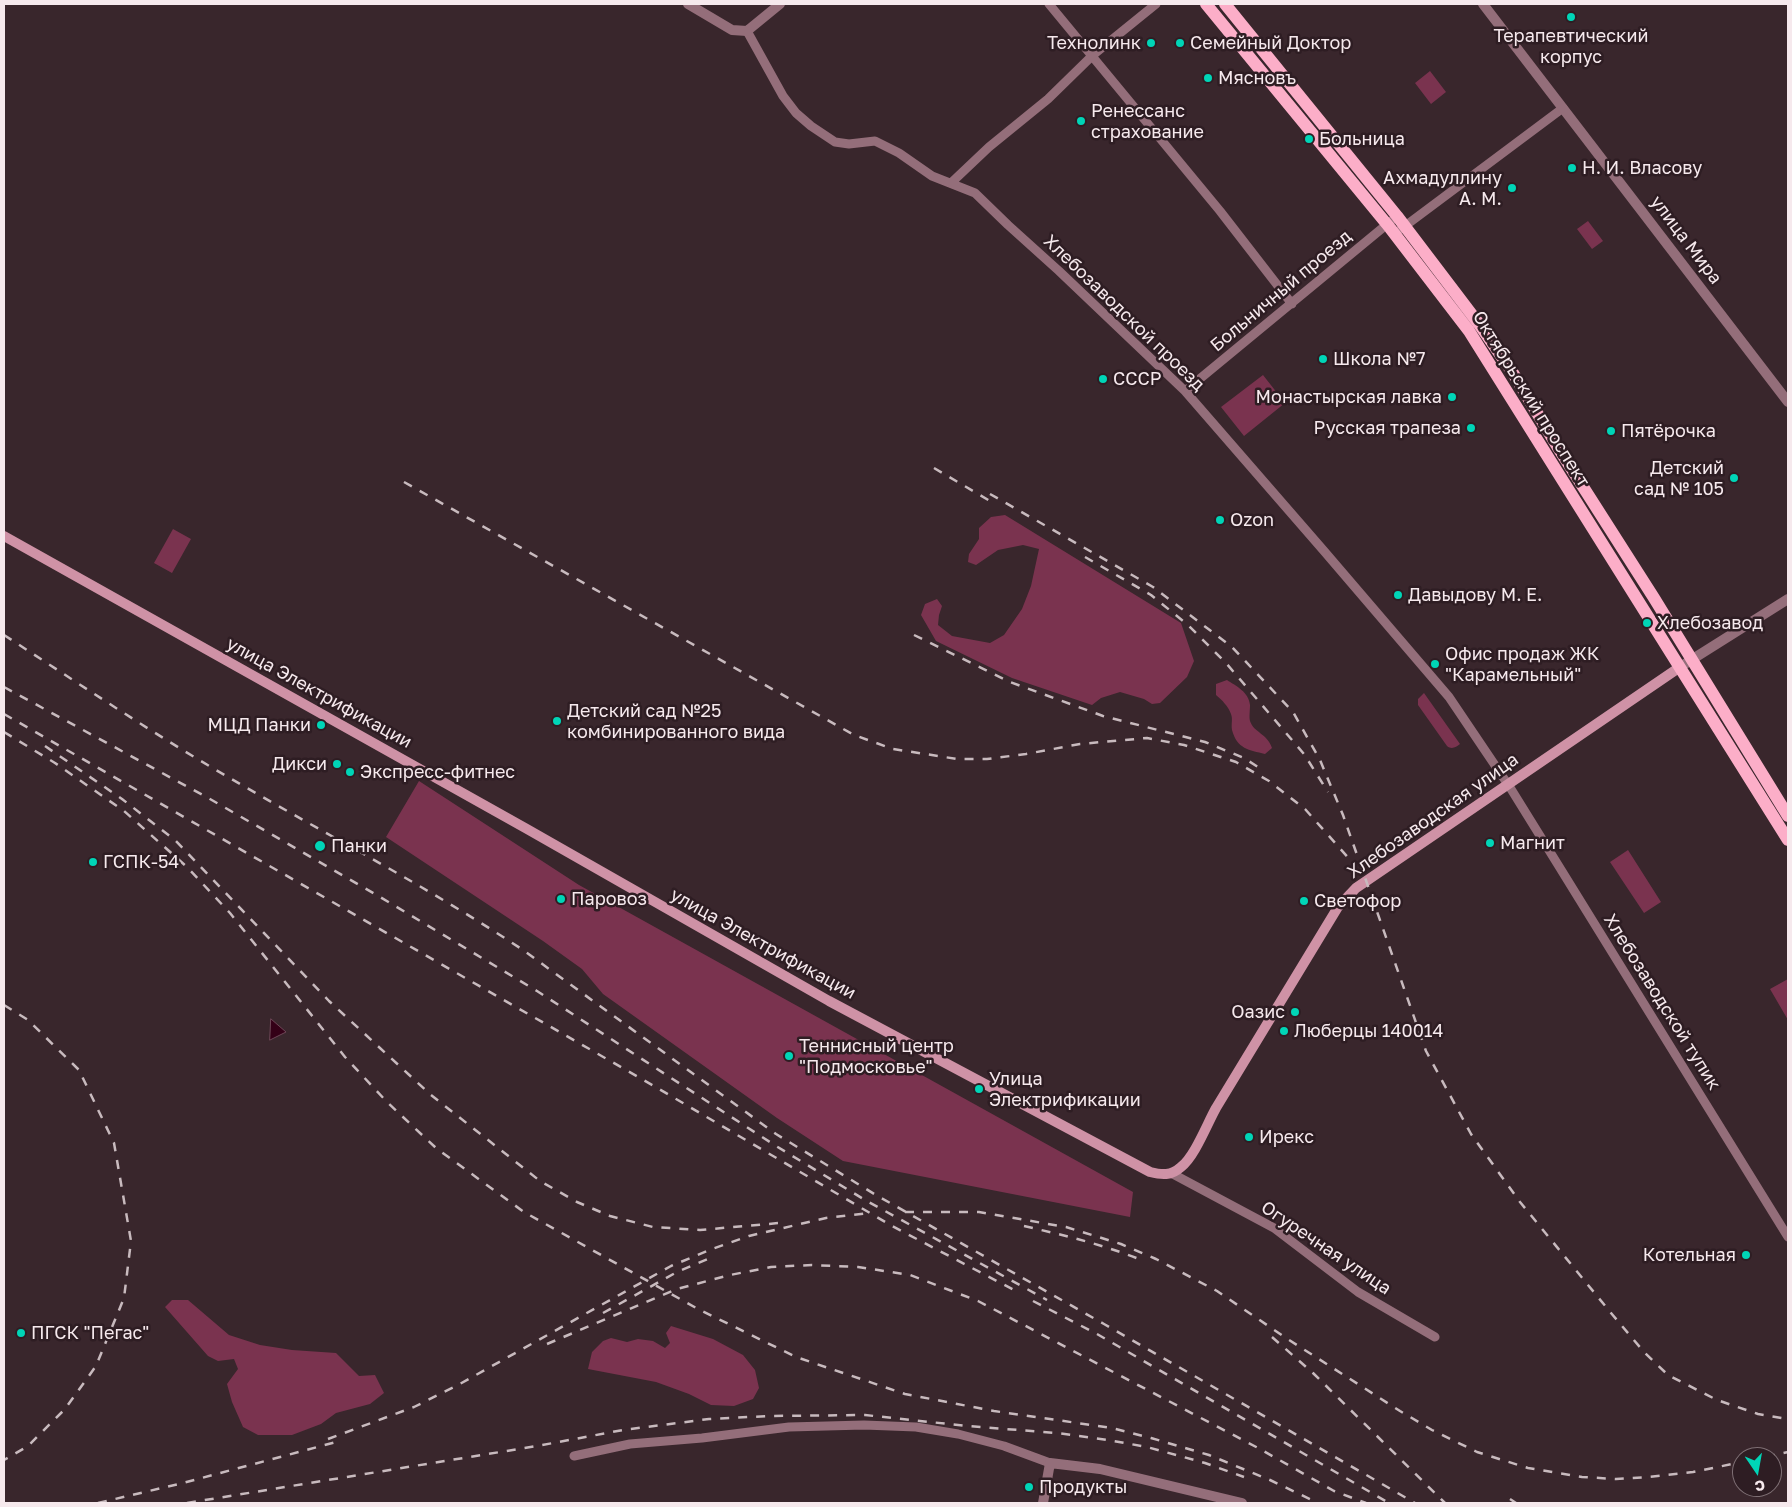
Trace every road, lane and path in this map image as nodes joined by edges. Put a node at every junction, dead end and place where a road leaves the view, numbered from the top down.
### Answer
1 (688, 4) edge
2 (780, 4) edge
3 (1049, 4) edge
4 (1156, 4) edge
5 (1206, 4) edge
6 (1225, 4) edge
7 (1483, 4) edge
8 (747, 31) junction
9 (1093, 55) junction
10 (1563, 108) junction
11 (951, 183) junction
12 (1396, 225) junction
13 (1292, 304) junction
14 (1185, 392) junction
15 (1788, 402) edge
16 (4, 536) edge
17 (1788, 599) edge
18 (1691, 659) junction
19 (1680, 667) junction
20 (1507, 784) junction
21 (1788, 816) edge
22 (1788, 840) edge
23 (1172, 1173) junction
24 (1788, 1237) edge
25 (1436, 1338) dead end
26 (574, 1456) dead end
27 (1050, 1463) junction
28 (1043, 1503) edge
29 (1242, 1503) edge

1 - 8 street
2 - 8 street
3 - 9 street
4 - 9 street
5 - 12 main road, Октябрьский проспект
6 - 12 main road, Октябрьский проспект
7 - 10 street, улица Мира
8 - 11 street, Хлебозаводской проезд
9 - 11 street
9 - 13 street
10 - 12 street, Больничный проезд
10 - 15 street, улица Мира
11 - 14 street, Хлебозаводской проезд
12 - 13 street, Больничный проезд
12 - 18 main road, Октябрьский проспект
12 - 19 main road, Октябрьский проспект
13 - 14 street, Больничный проезд
14 - 20 street, Хлебозаводской проезд
16 - 23 main road, улица Электрификации
17 - 18 street, Хлебозаводская улица
18 - 19 street, Хлебозаводская улица
18 - 21 main road, Октябрьский проспект
19 - 20 main road, Хлебозаводская улица
19 - 22 main road, Октябрьский проспект
20 - 23 main road, Хлебозаводская улица
20 - 24 street, Хлебозаводской тупик
23 - 25 street, Огуречная улица
26 - 27 street
27 - 28 street
27 - 29 street

